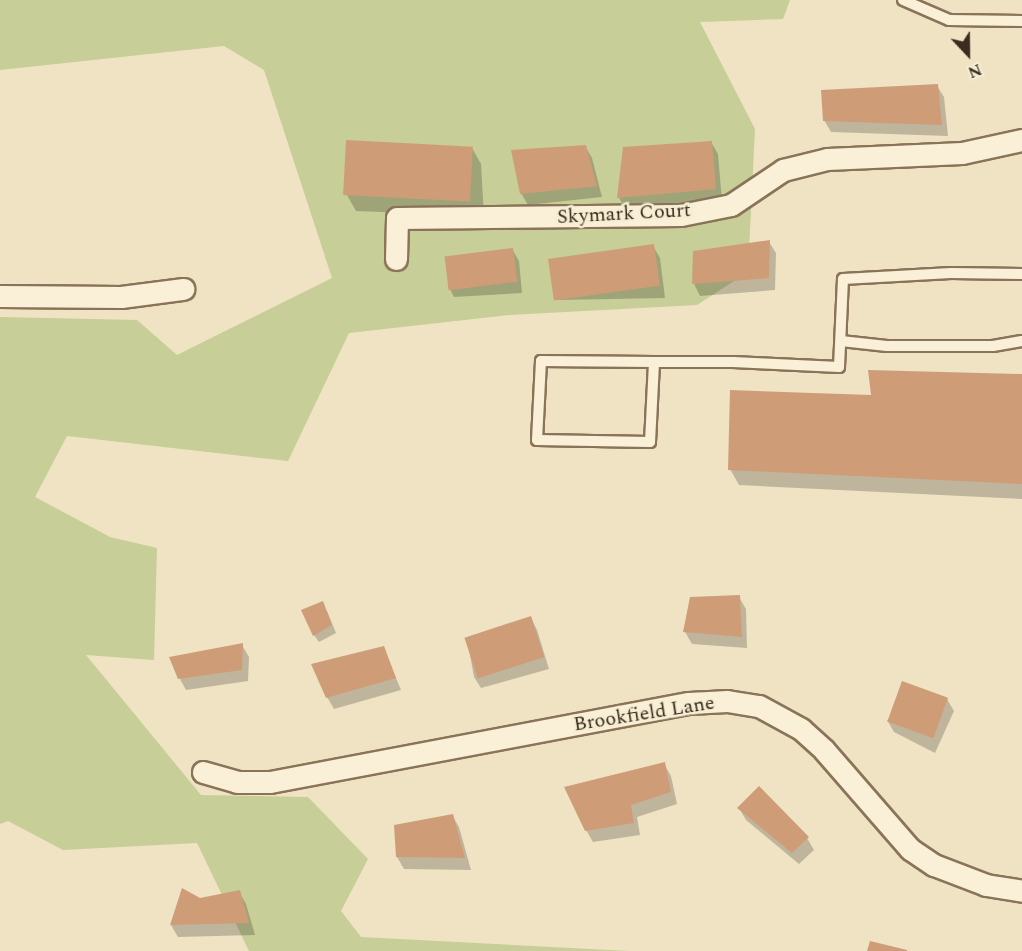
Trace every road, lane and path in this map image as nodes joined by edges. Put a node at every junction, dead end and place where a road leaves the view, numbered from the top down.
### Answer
1 (903, 0) edge
2 (1022, 21) edge
3 (1022, 140) edge
4 (396, 259) dead end
5 (1022, 274) edge
6 (183, 289) dead end
7 (0, 296) edge
8 (841, 341) junction
9 (1022, 341) edge
10 (654, 362) junction
11 (203, 772) dead end
12 (1022, 891) edge

1 - 2 lane
3 - 4 street, Skymark Court
5 - 8 lane
6 - 7 street
8 - 9 lane
8 - 10 lane
10 - 10 lane
11 - 12 street, Brookfield Lane

